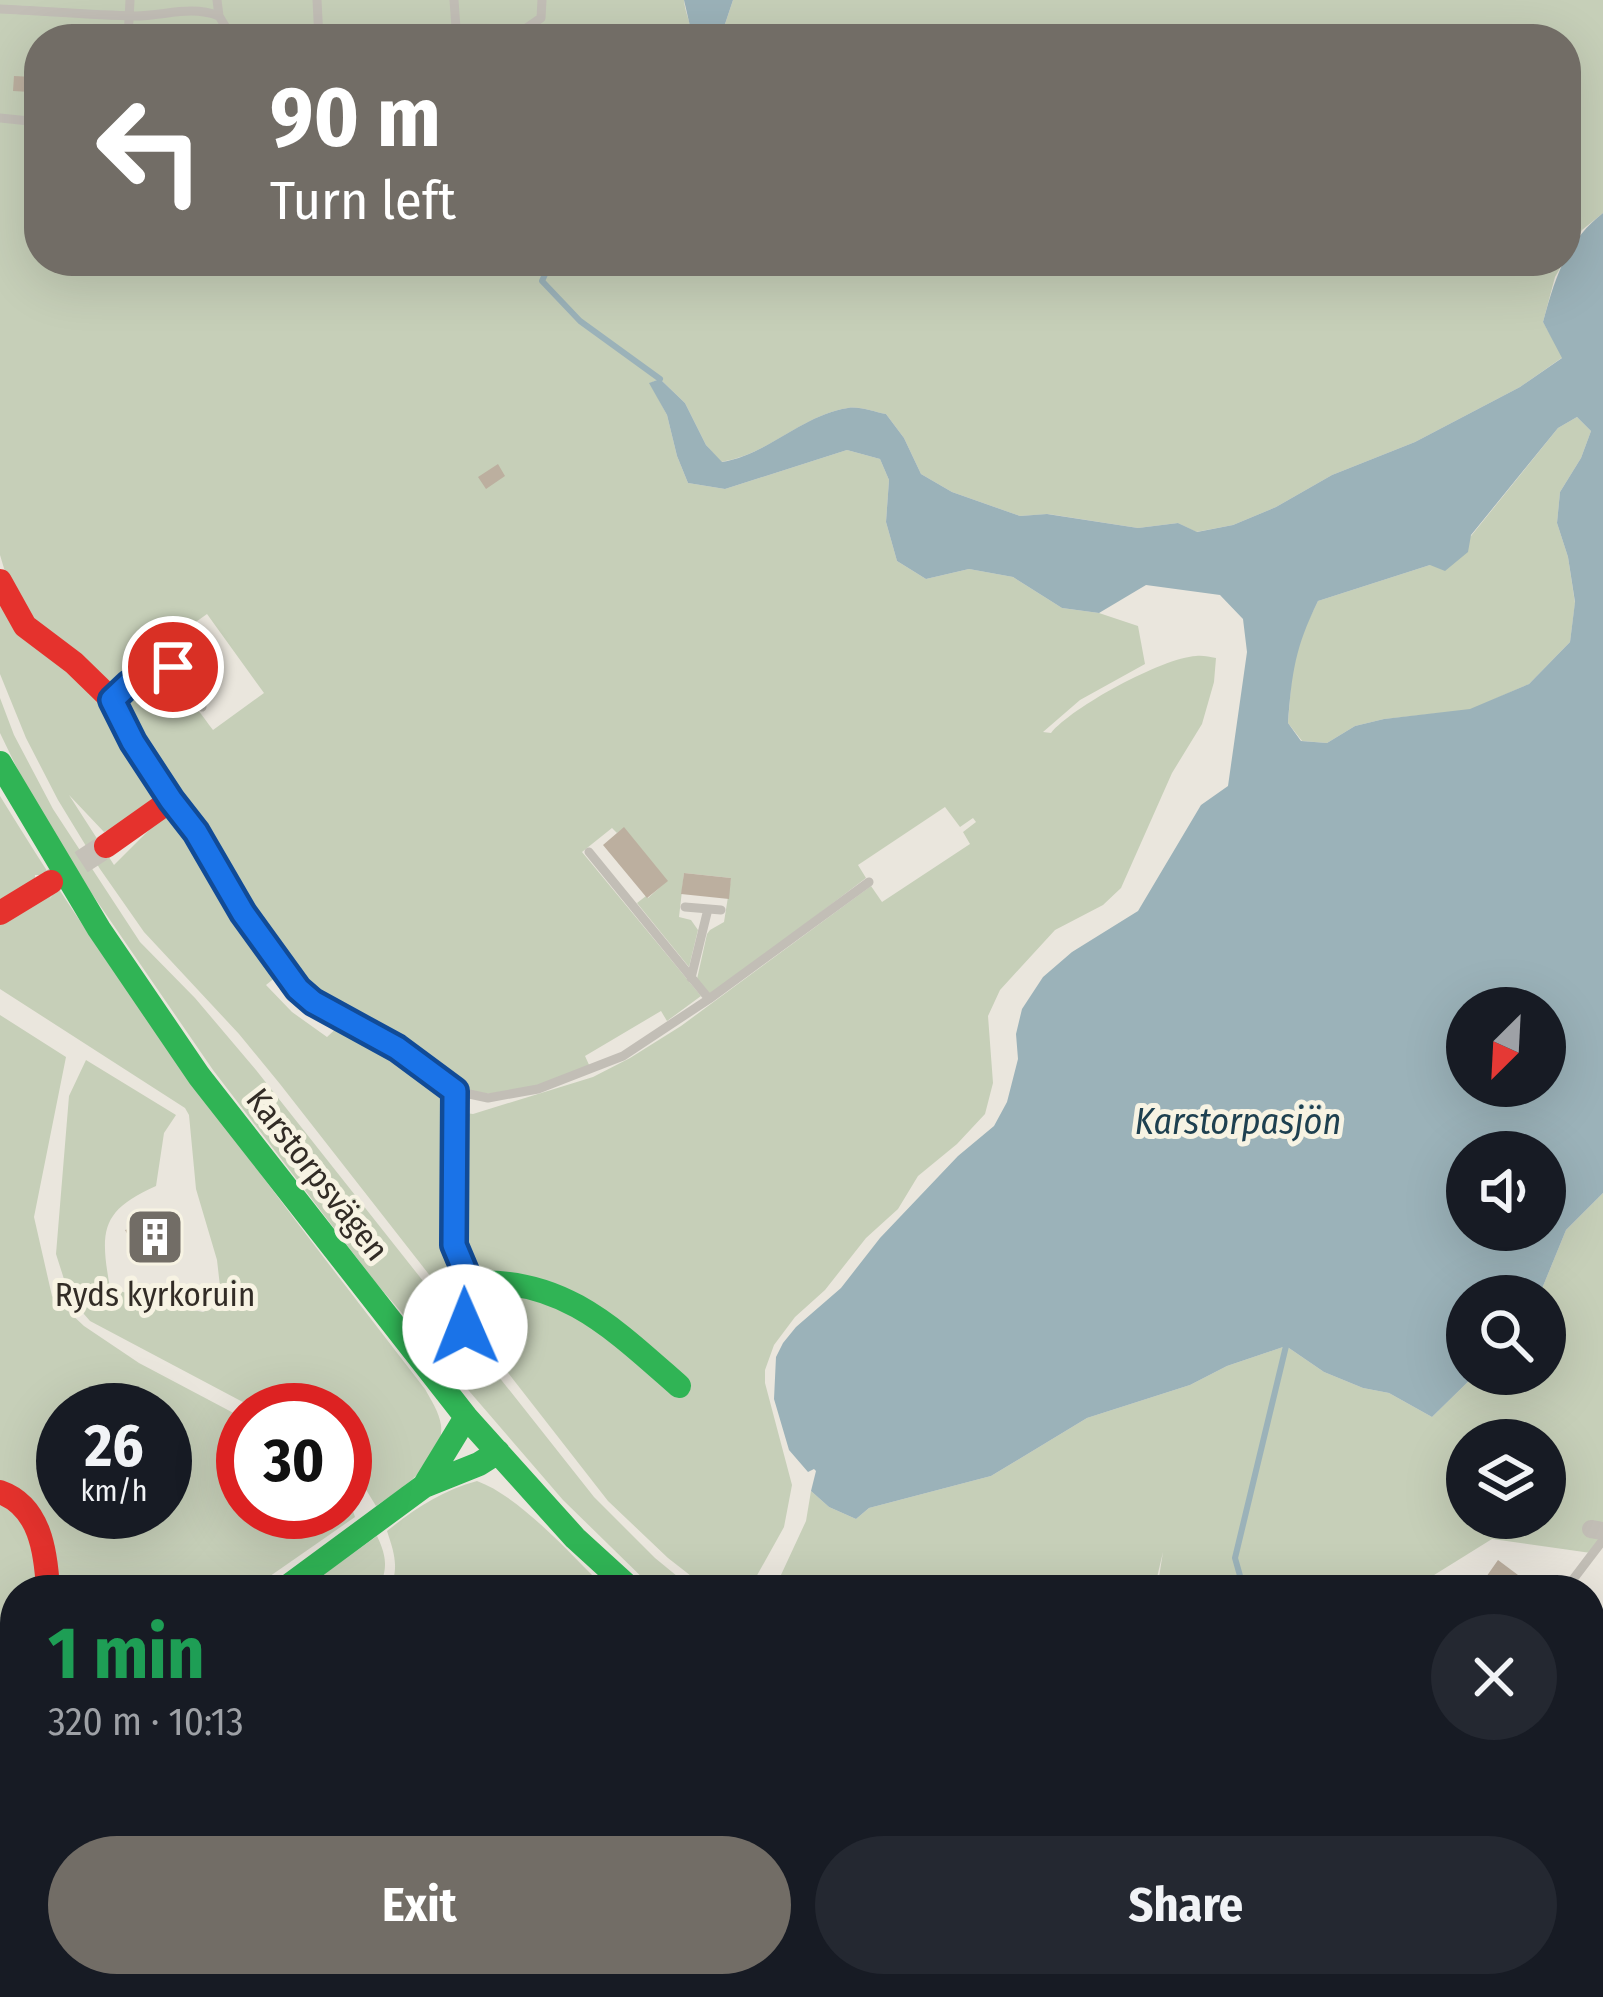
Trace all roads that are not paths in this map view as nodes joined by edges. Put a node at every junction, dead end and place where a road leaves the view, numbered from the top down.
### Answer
1 (130, 0) edge
2 (218, 0) edge
3 (0, 9) edge
4 (129, 16) junction
5 (219, 16) junction
6 (129, 24) edge
7 (224, 24) edge
8 (0, 581) edge
9 (112, 700) junction
10 (202, 707) dead end
11 (0, 763) edge
12 (171, 800) junction
13 (106, 846) tunnel mouth
14 (589, 853) dead end
15 (51, 882) tunnel mouth
16 (868, 883) dead end
17 (685, 908) dead end
18 (708, 909) junction
19 (721, 910) dead end
20 (0, 913) edge
21 (692, 978) junction
22 (709, 999) junction
23 (455, 1091) junction
24 (470, 1283) junction
25 (465, 1327) dead end
26 (679, 1386) dead end
27 (466, 1417) junction
28 (497, 1452) junction
29 (424, 1486) junction
30 (0, 1492) edge
31 (1599, 1533) edge
32 (46, 1575) edge
33 (304, 1575) edge
34 (615, 1575) edge
35 (1574, 1575) edge

1 - 4 lane
2 - 5 lane
3 - 4 lane
4 - 5 lane
4 - 6 lane
5 - 7 lane
8 - 9 street
9 - 10 lane
9 - 12 street
11 - 27 street, Karstorpsvägen
12 - 13 street
12 - 23 lane
14 - 21 lane
15 - 20 street
16 - 22 lane
17 - 18 lane
18 - 19 lane
18 - 21 lane
21 - 22 lane
22 - 23 lane
23 - 24 street
24 - 25 street
24 - 26 street
27 - 28 street, Karstorpsvägen
27 - 29 street
28 - 29 street
28 - 34 street, Karstorpsvägen
29 - 33 street
30 - 32 street
31 - 35 lane

